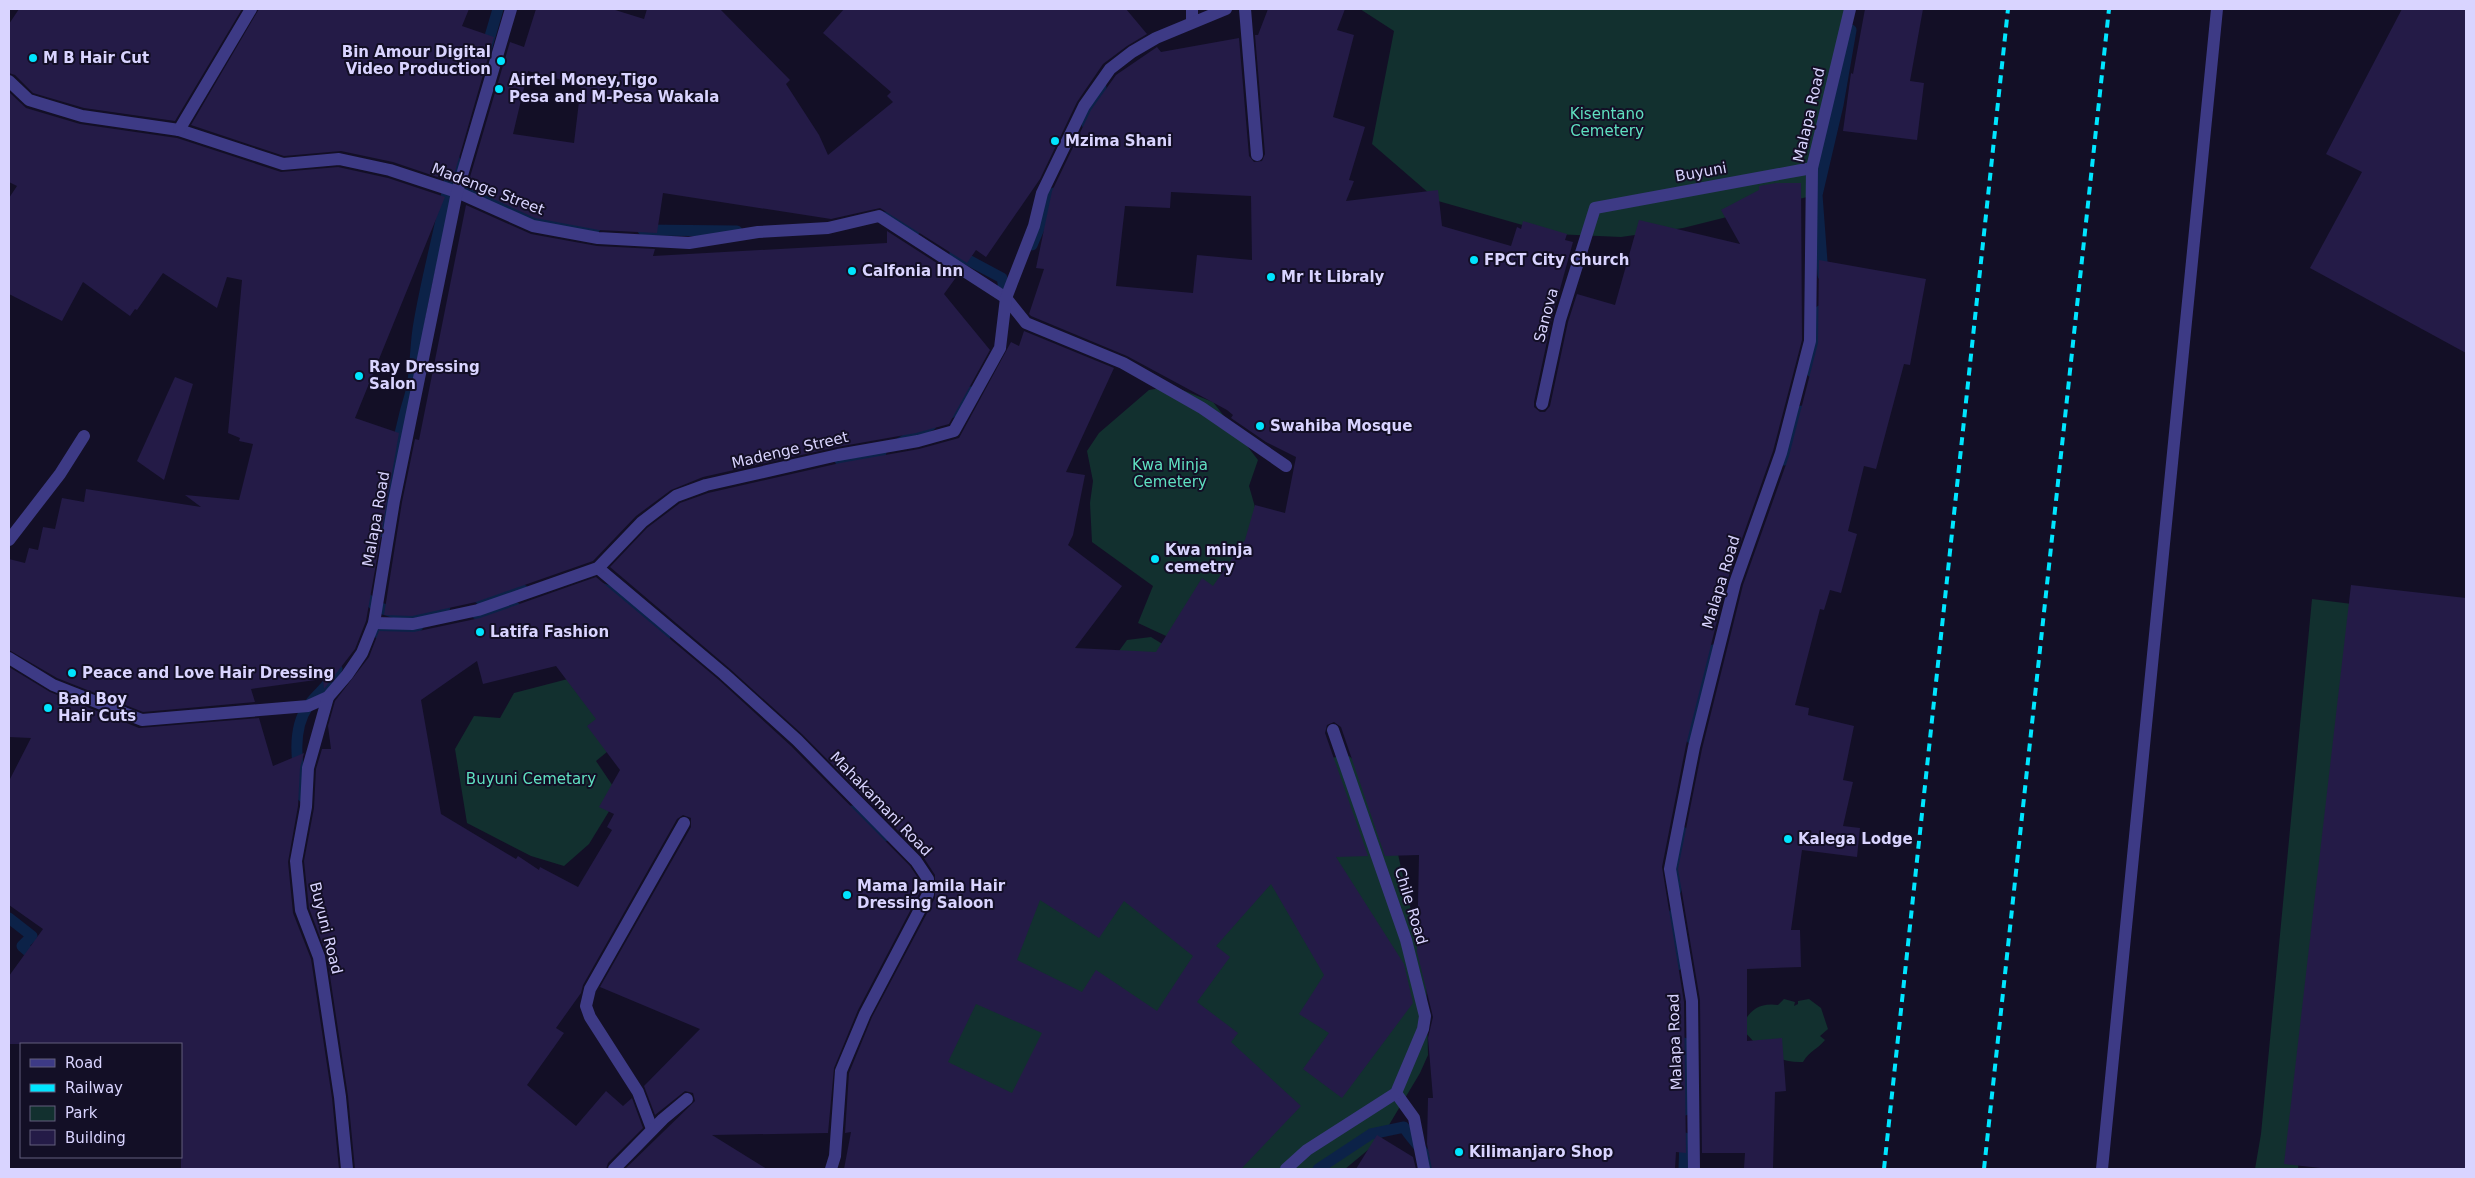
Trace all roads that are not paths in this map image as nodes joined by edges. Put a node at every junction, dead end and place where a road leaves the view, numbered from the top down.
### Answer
1 (251, 9) edge
2 (511, 9) edge
3 (1226, 9) edge
4 (1245, 9) edge
5 (1850, 9) edge
6 (2216, 9) edge
7 (1192, 15) edge
8 (9, 81) edge
9 (179, 130) junction
10 (1257, 154) dead end
11 (1812, 168) junction
12 (457, 192) junction
13 (1595, 208) joint
14 (1006, 298) junction
15 (1542, 404) dead end
16 (84, 436) dead end
17 (1286, 466) dead end
18 (9, 540) edge
19 (598, 568) junction
20 (374, 623) junction
21 (9, 658) edge
22 (328, 696) junction
23 (1333, 730) dead end
24 (684, 823) dead end
25 (1396, 1093) junction
26 (687, 1099) dead end
27 (652, 1129) junction
28 (347, 1169) edge
29 (614, 1169) edge
30 (831, 1169) edge
31 (1286, 1169) edge
32 (1424, 1169) edge
33 (1694, 1169) edge
34 (2102, 1169) edge

1 - 9 street
2 - 12 street, Malapa Road
3 - 7 street, Madenge Street
4 - 10 street
5 - 11 street, Malapa Road
6 - 34 street
7 - 14 street, Madenge Street
8 - 9 street, Madenge Street
9 - 12 street, Madenge Street
11 - 13 street, Buyuni
11 - 33 street, Malapa Road
12 - 14 street, Madenge Street
12 - 20 street, Malapa Road
13 - 15 street, Sanova
14 - 17 street
14 - 19 street, Madenge Street
16 - 18 street
19 - 20 street, Madenge Street
19 - 30 street, Mahakamani Road
20 - 22 street, Malapa Road
21 - 22 street, Malapa Road
22 - 28 street, Buyuni Road
23 - 25 street, Chile Road
24 - 27 street
25 - 31 street
25 - 32 street
26 - 27 street
27 - 29 street

